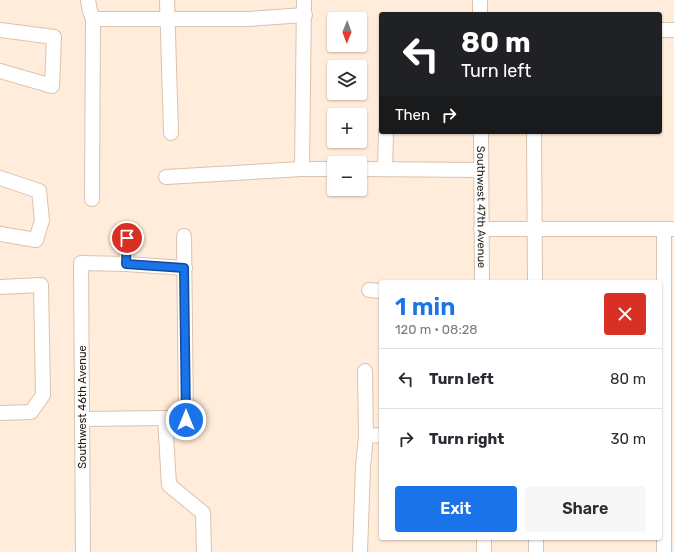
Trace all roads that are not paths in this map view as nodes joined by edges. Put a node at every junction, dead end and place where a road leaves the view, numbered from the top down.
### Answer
1 (88, 0) edge
2 (167, 0) edge
3 (304, 0) edge
4 (480, 0) edge
5 (480, 12) edge
6 (305, 15) junction
7 (93, 19) junction
8 (167, 19) junction
9 (0, 30) edge
10 (662, 30) edge
11 (674, 30) edge
12 (0, 71) edge
13 (171, 133) dead end
14 (386, 134) edge
15 (481, 134) edge
16 (534, 134) edge
17 (302, 168) junction
18 (327, 169) edge
19 (367, 169) edge
20 (385, 169) junction
21 (481, 170) junction
22 (166, 177) dead end
23 (0, 178) edge
24 (92, 198) dead end
25 (481, 229) junction
26 (534, 229) junction
27 (669, 229) edge
28 (0, 234) edge
29 (184, 236) dead end
30 (127, 238) dead end
31 (126, 264) junction
32 (184, 268) junction
33 (482, 280) edge
34 (535, 280) edge
35 (0, 287) edge
36 (366, 371) dead end
37 (0, 413) edge
38 (165, 418) junction
39 (82, 419) junction
40 (379, 435) edge
41 (366, 436) junction
42 (484, 540) edge
43 (536, 540) edge
44 (83, 552) edge
45 (204, 552) edge
46 (360, 552) edge
47 (484, 552) edge
48 (536, 552) edge
49 (664, 552) edge

1 - 7 street
2 - 8 street
3 - 6 street
4 - 5 street
6 - 8 street
6 - 17 street
7 - 8 street
7 - 24 street
8 - 13 street
9 - 12 street
10 - 11 street
14 - 20 street
15 - 21 street, Southwest 47th Avenue
16 - 26 street
17 - 18 street
17 - 22 street
19 - 20 street
20 - 21 street
21 - 25 street, Southwest 47th Avenue
23 - 28 street
25 - 26 street
25 - 33 street, Southwest 47th Avenue
26 - 27 street
26 - 34 street
27 - 49 street
29 - 32 street
30 - 31 street
31 - 32 street
31 - 39 street, Southwest 46th Avenue
32 - 38 street
35 - 37 street
36 - 41 street
38 - 39 street
38 - 45 street
39 - 44 street, Southwest 46th Avenue
40 - 41 street
41 - 46 street
42 - 47 street
43 - 48 street

